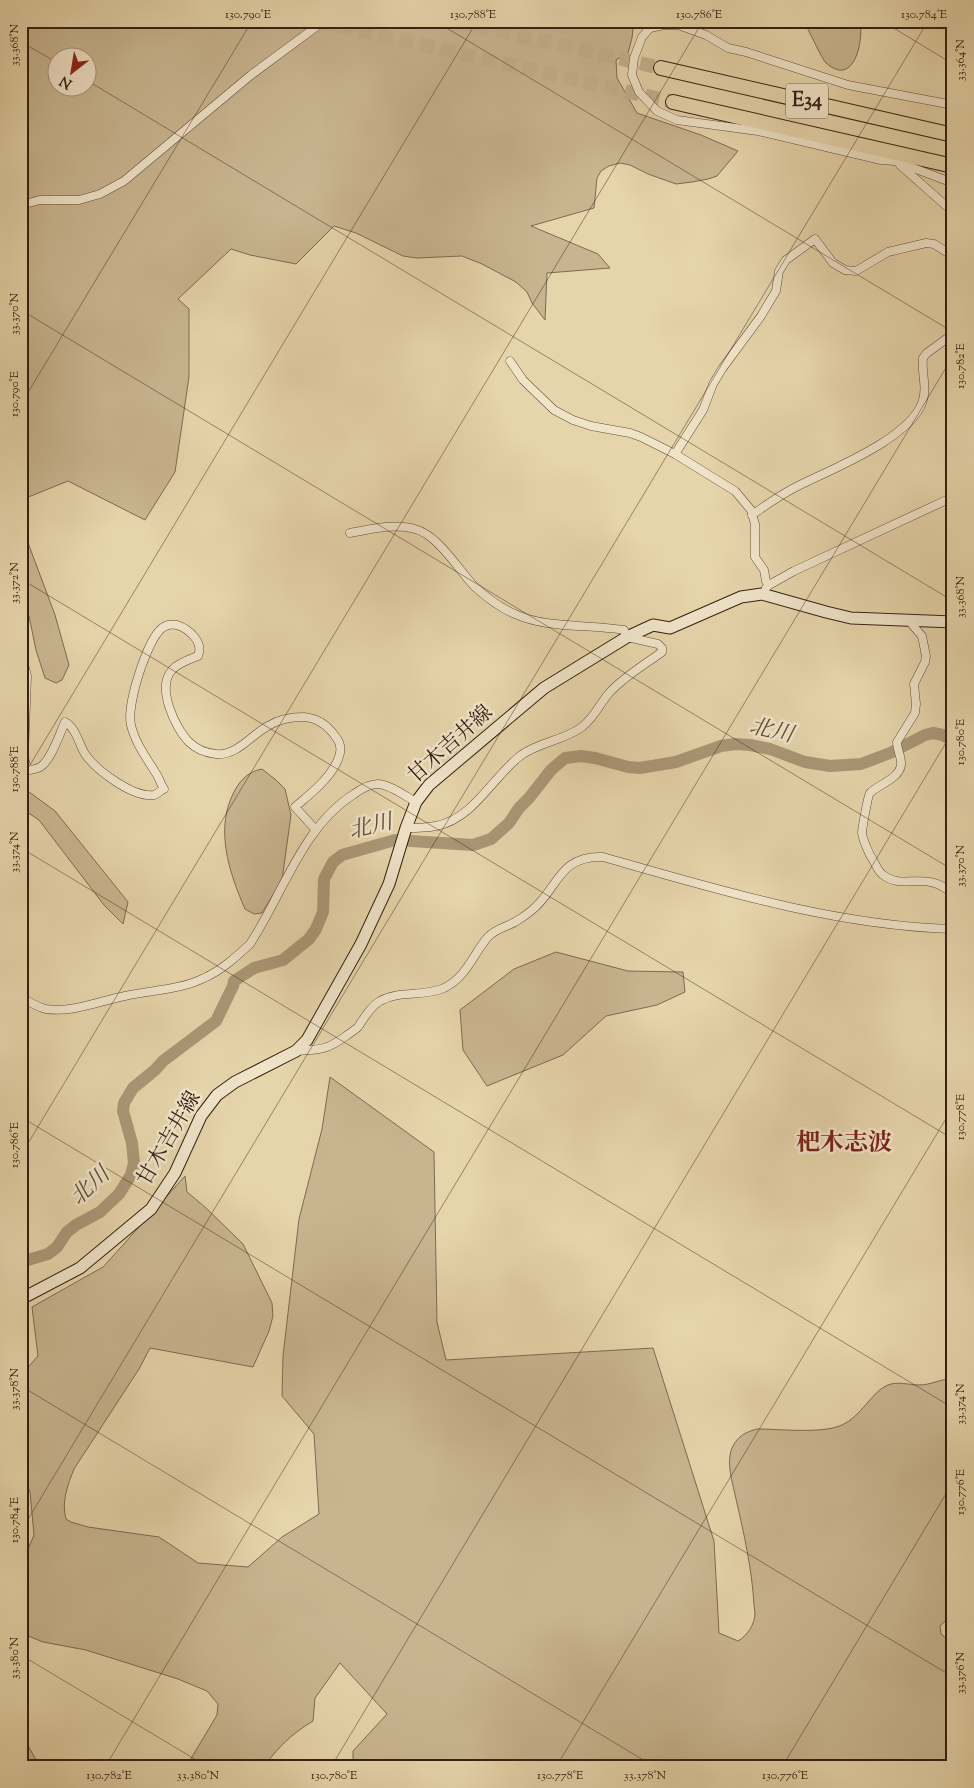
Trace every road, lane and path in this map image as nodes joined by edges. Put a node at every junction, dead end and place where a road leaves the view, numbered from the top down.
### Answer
1 (324, 21) edge
2 (661, 68) tunnel mouth
3 (673, 102) tunnel mouth
4 (953, 106) edge
5 (953, 135) edge
6 (895, 161) junction
7 (953, 166) edge
8 (953, 183) edge
9 (21, 205) edge
10 (953, 212) edge
11 (953, 256) edge
12 (953, 334) edge
13 (510, 360) dead end
14 (675, 454) junction
15 (953, 497) edge
16 (752, 515) junction
17 (350, 533) dead end
18 (766, 589) junction
19 (909, 621) junction
20 (953, 622) edge
21 (627, 637) junction
22 (21, 666) edge
23 (416, 802) junction
24 (406, 828) junction
25 (315, 829) junction
26 (953, 895) edge
27 (953, 929) edge
28 (21, 998) edge
29 (296, 1051) junction
30 (21, 1299) edge

1 - 9 street
2 - 5 highway, E34
3 - 7 highway, E34
4 - 6 street
6 - 8 street
6 - 10 street
11 - 14 street
12 - 16 street
13 - 14 street
14 - 16 street
15 - 18 street
16 - 18 street
17 - 21 street
18 - 19 main road, 甘木吉井線
18 - 21 main road, 甘木吉井線
19 - 20 main road, 甘木吉井線
19 - 26 street
21 - 23 main road, 甘木吉井線
21 - 24 street
22 - 25 street
23 - 24 main road, 甘木吉井線
23 - 25 street
24 - 29 main road, 甘木吉井線
25 - 28 street
27 - 29 street
29 - 30 main road, 甘木吉井線

